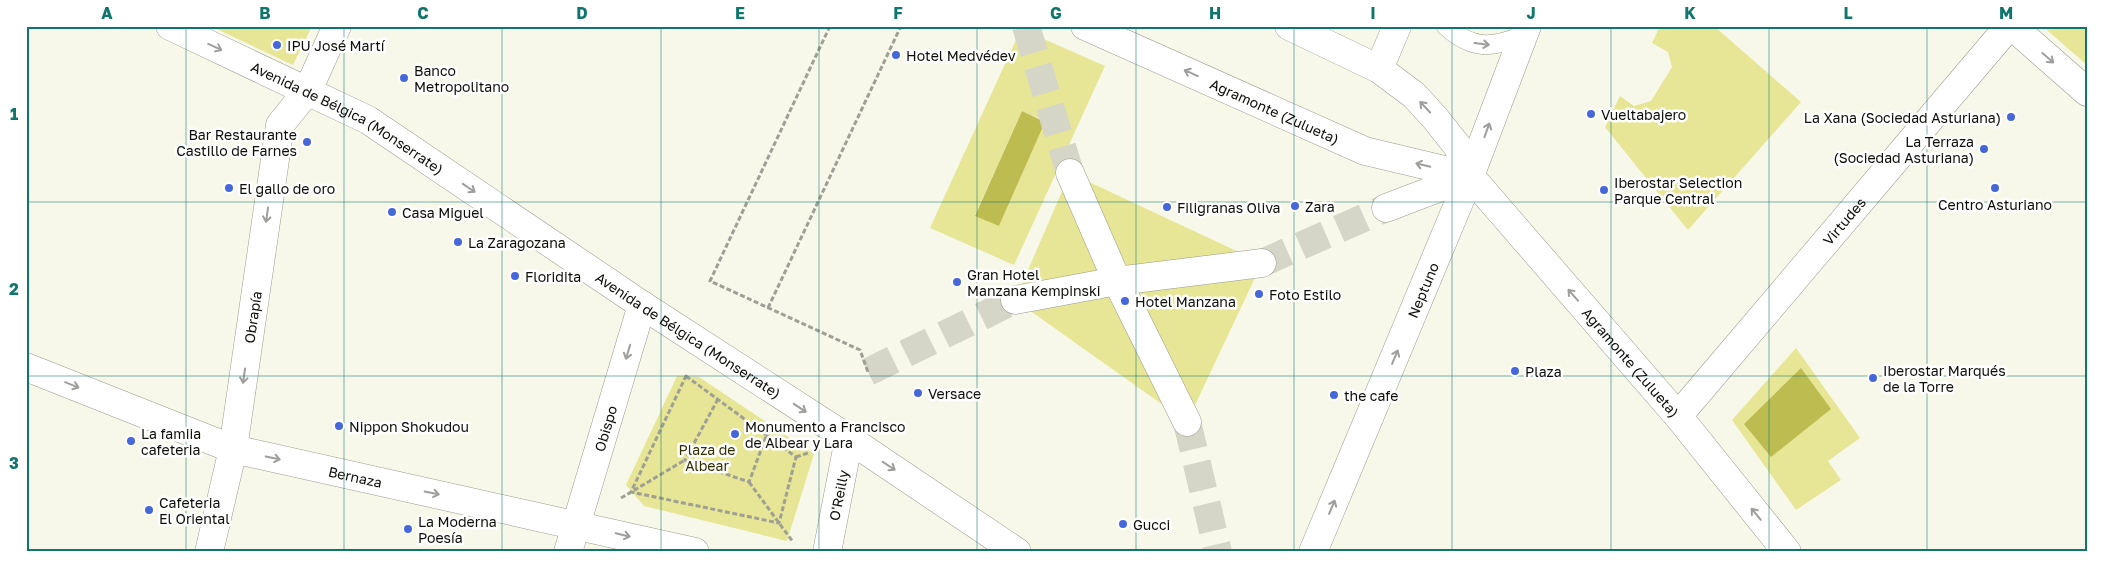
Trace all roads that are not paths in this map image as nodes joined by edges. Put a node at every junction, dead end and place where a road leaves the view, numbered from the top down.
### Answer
1 (170, 26) edge
2 (337, 26) edge
3 (1085, 26) edge
4 (1289, 26) edge
5 (1397, 26) edge
6 (1446, 26) edge
7 (2010, 26) edge
8 (1525, 31) edge
9 (1379, 69) junction
10 (308, 90) junction
11 (2087, 92) edge
12 (1070, 173) tunnel mouth
13 (1470, 176) junction
14 (1386, 208) tunnel mouth
15 (1262, 263) tunnel mouth
16 (1117, 281) junction
17 (1015, 300) tunnel mouth
18 (642, 306) junction
19 (26, 367) edge
20 (1678, 416) junction
21 (1186, 422) tunnel mouth
22 (849, 439) junction
23 (233, 449) junction
24 (575, 524) junction
25 (209, 552) edge
26 (568, 552) edge
27 (695, 552) edge
28 (827, 552) edge
29 (1017, 552) edge
30 (1313, 552) edge
31 (1787, 552) edge

1 -> 10 street, Avenida de Bélgica (Monserrate)
2 - 10 street, Obrapía
13 -> 3 street, Agramonte (Zulueta)
4 - 9 street, Agramonte (Zulueta)
5 - 9 street
6 -> 8 lane
7 -> 11 street
7 - 20 street, Virtudes
13 -> 8 street, Neptuno
13 -> 9 street, Agramonte (Zulueta)
10 -> 18 street, Avenida de Bélgica (Monserrate)
10 -> 23 street, Obrapía
12 - 16 street
13 - 14 street
20 -> 13 street, Agramonte (Zulueta)
30 -> 13 street, Neptuno
15 - 16 street
16 - 17 street
16 - 21 street
18 -> 22 street, Avenida de Bélgica (Monserrate)
18 -> 24 street, Obispo
19 -> 23 street, Bernaza
31 -> 20 street, Agramonte (Zulueta)
22 - 28 street, O'Reilly
22 -> 29 street, Avenida de Bélgica (Monserrate)
23 -> 24 street, Bernaza
23 - 25 street, Obrapía
24 - 26 street, Obispo
24 -> 27 street, Bernaza

